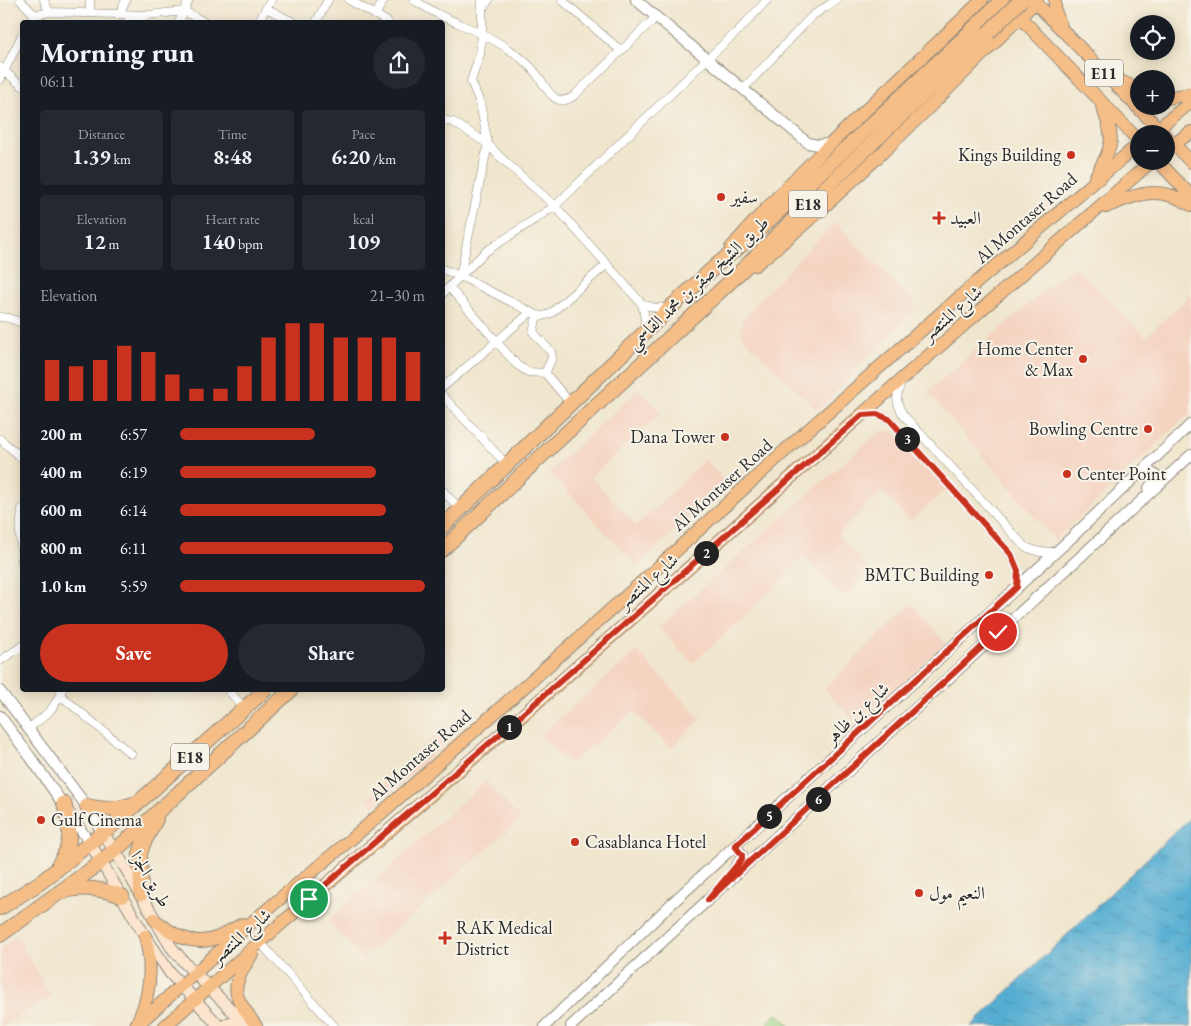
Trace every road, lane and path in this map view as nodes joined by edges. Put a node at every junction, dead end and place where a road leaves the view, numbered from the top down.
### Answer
1 (20, 0) edge
2 (44, 0) edge
3 (90, 0) edge
4 (126, 0) edge
5 (189, 0) edge
6 (271, 0) edge
7 (328, 0) edge
8 (348, 0) edge
9 (384, 0) edge
10 (414, 0) edge
11 (482, 0) edge
12 (489, 0) edge
13 (562, 0) edge
14 (636, 0) edge
15 (767, 0) edge
16 (836, 0) edge
17 (971, 0) edge
18 (982, 0) edge
19 (1003, 0) edge
20 (1055, 0) edge
21 (1032, 1) edge
22 (266, 8) junction
23 (184, 11) junction
24 (482, 11) junction
25 (49, 12) junction
26 (90, 12) junction
27 (119, 14) junction
28 (35, 15) junction
29 (148, 15) junction
30 (375, 15) junction
31 (439, 15) junction
32 (965, 16) junction
33 (656, 17) junction
34 (1020, 17) junction
35 (31, 20) edge
36 (133, 20) edge
37 (180, 20) edge
38 (200, 20) edge
39 (259, 20) edge
40 (289, 20) edge
41 (317, 20) edge
42 (384, 20) edge
43 (435, 20) edge
44 (984, 28) junction
45 (1063, 31) junction
46 (482, 33) junction
47 (1002, 37) junction
48 (20, 38) edge
49 (1041, 40) junction
50 (620, 50) junction
51 (707, 59) junction
52 (2, 69) edge
53 (1105, 74) junction
54 (0, 80) edge
55 (20, 84) edge
56 (1130, 86) edge
57 (743, 89) junction
58 (1191, 94) edge
59 (1175, 97) edge
60 (1100, 101) junction
61 (1191, 102) edge
62 (445, 121) edge
63 (1151, 125) edge
64 (1173, 125) edge
65 (1191, 132) edge
66 (1130, 133) edge
67 (1175, 135) edge
68 (808, 142) junction
69 (833, 143) junction
70 (488, 144) junction
71 (1175, 148) edge
72 (1130, 151) edge
73 (1191, 162) edge
74 (812, 164) junction
75 (1142, 170) edge
76 (1166, 170) edge
77 (1092, 185) junction
78 (1191, 196) edge
79 (1191, 205) edge
80 (555, 206) junction
81 (1094, 212) junction
82 (607, 264) junction
83 (718, 264) junction
84 (445, 270) edge
85 (460, 276) junction
86 (732, 280) junction
87 (449, 287) junction
88 (445, 291) edge
89 (642, 304) junction
90 (670, 308) junction
91 (534, 313) junction
92 (0, 317) edge
93 (20, 322) edge
94 (644, 334) junction
95 (496, 342) junction
96 (545, 373) junction
97 (903, 378) junction
98 (445, 385) edge
99 (445, 398) edge
100 (449, 403) junction
101 (571, 404) junction
102 (445, 406) edge
103 (862, 415) junction
104 (905, 417) junction
105 (892, 423) junction
106 (1191, 424) edge
107 (0, 439) edge
108 (1191, 455) edge
109 (20, 456) edge
110 (508, 466) junction
111 (1138, 475) junction
112 (445, 493) edge
113 (461, 510) junction
114 (1126, 513) junction
115 (445, 524) edge
116 (445, 547) edge
117 (1025, 547) junction
118 (1055, 552) junction
119 (1011, 554) junction
120 (1017, 587) junction
121 (20, 647) edge
122 (0, 661) edge
123 (0, 691) edge
124 (61, 692) edge
125 (230, 692) edge
126 (263, 692) edge
127 (289, 692) edge
128 (245, 708) junction
129 (0, 716) edge
130 (4, 726) edge
131 (29, 728) junction
132 (132, 754) dead end
133 (139, 802) junction
134 (64, 803) junction
135 (87, 806) junction
136 (159, 811) junction
137 (103, 833) junction
138 (90, 843) junction
139 (735, 846) junction
140 (115, 850) junction
141 (102, 861) junction
142 (52, 874) junction
143 (56, 893) junction
144 (140, 894) junction
145 (122, 896) junction
146 (708, 900) junction
147 (0, 908) edge
148 (154, 919) junction
149 (251, 923) junction
150 (0, 935) edge
151 (145, 936) junction
152 (260, 942) junction
153 (195, 973) junction
154 (181, 986) junction
155 (209, 987) junction
156 (195, 1000) junction
157 (561, 1010) junction
158 (135, 1026) edge
159 (165, 1026) edge
160 (219, 1026) edge
161 (224, 1026) edge
162 (235, 1026) edge
163 (247, 1026) edge
164 (256, 1026) edge
165 (334, 1026) edge
166 (545, 1026) edge
167 (551, 1026) edge
168 (571, 1026) edge

1 - 28 street
2 - 25 street
3 - 26 street
4 - 27 street
5 - 23 street
6 - 22 street
7 - 41 street
8 - 30 street
9 - 30 street
10 - 31 street
11 - 24 street
12 - 24 street
13 - 50 street
14 - 33 street
15 - 51 street
16 - 57 street
17 - 32 main road
18 - 32 main road
19 - 34 main road, E11
19 - 44 highway, طريق الشيخ صقر بن محمد القاسمي / E18
20 - 45 main road
21 - 34 main road
21 - 44 highway, طريق الشيخ صقر بن محمد القاسمي / E18, bridge
21 - 45 main road, E11
22 - 39 street
22 - 40 street
23 - 29 street
23 - 37 street
23 - 38 street
24 - 46 street
25 - 26 street
25 - 28 street
26 - 27 street
27 - 29 street
28 - 35 street
29 - 36 street
30 - 42 street
31 - 43 street
31 - 46 street
32 - 69 main road
33 - 50 street
33 - 51 street
34 - 47 main road
34 - 49 main road, E11
44 - 83 highway, طريق الشيخ صقر بن محمد القاسمي / E18
44 - 86 highway, طريق الشيخ صقر بن محمد القاسمي / E18
45 - 53 main road, E11
46 - 50 street
46 - 70 street
47 - 49 main road
47 - 86 main road
48 - 52 street
49 - 60 main road, E11
51 - 57 street
51 - 80 street
52 - 54 street
52 - 55 street
53 - 56 main road
53 - 63 main road, E11
57 - 68 street
58 - 59 main road
60 - 66 main road, E11
60 - 77 main road
61 - 64 main road
62 - 70 street
65 - 67 main road
68 - 69 street
68 - 74 street
69 - 74 main road
70 - 80 street
70 - 85 street
71 - 73 main road, E11
72 - 77 main road, Al Montaser Road
74 - 83 main road
75 - 81 main road, شارع المنتصر
76 - 78 main road
77 - 149 main road, Al Montaser Road
79 - 81 main road
80 - 82 street
80 - 85 street
81 - 97 main road, شارع المنتصر
82 - 89 street
82 - 91 street
83 - 90 highway, طريق الشيخ صقر بن محمد القاسمي / E18
84 - 85 street
85 - 87 street
85 - 91 street
86 - 116 highway, طريق الشيخ صقر بن محمد القاسمي / E18
87 - 88 street
87 - 95 street
89 - 90 street
89 - 94 street
90 - 94 highway, طريق الشيخ صقر بن محمد القاسمي / E18
91 - 95 street
91 - 96 street
92 - 93 street
94 - 101 highway, طريق الشيخ صقر بن محمد القاسمي / E18
95 - 96 street
95 - 98 street
96 - 101 street
97 - 103 main road, شارع المنتصر
97 - 104 street
99 - 100 street
100 - 102 street
100 - 110 street
101 - 110 highway, طريق الشيخ صقر بن محمد القاسمي / E18
103 - 105 street
103 - 152 main road, شارع المنتصر
104 - 105 street
104 - 117 street
105 - 119 street
106 - 111 street, شارع بن ظاهر
107 - 109 street
108 - 114 street, شارع بن ظاهر
110 - 113 highway, طريق الشيخ صقر بن محمد القاسمي / E18
111 - 114 street
111 - 118 street, شارع بن ظاهر
112 - 113 street
113 - 115 highway, طريق الشيخ صقر بن محمد القاسمي / E18
114 - 146 street, شارع بن ظاهر
117 - 118 street
117 - 119 street
118 - 120 street, شارع بن ظاهر
119 - 120 street
120 - 139 street, شارع بن ظاهر
121 - 122 street
123 - 131 street, طريق الجزا
124 - 131 street
124 - 132 street
125 - 128 street
126 - 128 highway, E18
127 - 136 highway, E18
128 - 133 highway, E18
129 - 130 street, طريق الجزا
130 - 134 street, طريق الجزا
131 - 135 street, طريق الجزا
133 - 135 highway
133 - 137 highway, E18
134 - 138 street, طريق الجزا
134 - 142 highway
135 - 137 street, طريق الجزا
136 - 140 highway, E18
136 - 144 highway
137 - 138 highway, E18
137 - 140 main road, طريق الجزا
138 - 141 main road, طريق الجزا
138 - 142 highway, E18
139 - 146 street
139 - 157 street, شارع بن ظاهر
140 - 141 highway, E18
140 - 144 main road, طريق الجزا
141 - 143 highway, E18
141 - 145 main road, طريق الجزا
142 - 147 highway, E18
143 - 145 highway
143 - 150 highway, E18
144 - 148 main road, طريق الجزا
145 - 151 main road, طريق الجزا
146 - 168 street, شارع بن ظاهر
148 - 149 main road
148 - 153 main road, طريق الجزا
149 - 153 main road, Al Montaser Road
151 - 154 main road, طريق الجزا
151 - 158 main road
152 - 155 main road, شارع المنتصر
152 - 164 main road
152 - 165 street
153 - 154 main road, شارع المنتصر
153 - 155 main road, طريق الجزا
154 - 156 main road, طريق الجزا
154 - 158 main road, شارع المنتصر
155 - 156 main road, شارع المنتصر
155 - 163 main road, طريق الجزا
156 - 159 main road, شارع المنتصر
156 - 160 main road, طريق الجزا
157 - 166 street, شارع بن ظاهر
157 - 167 street
161 - 162 main road

